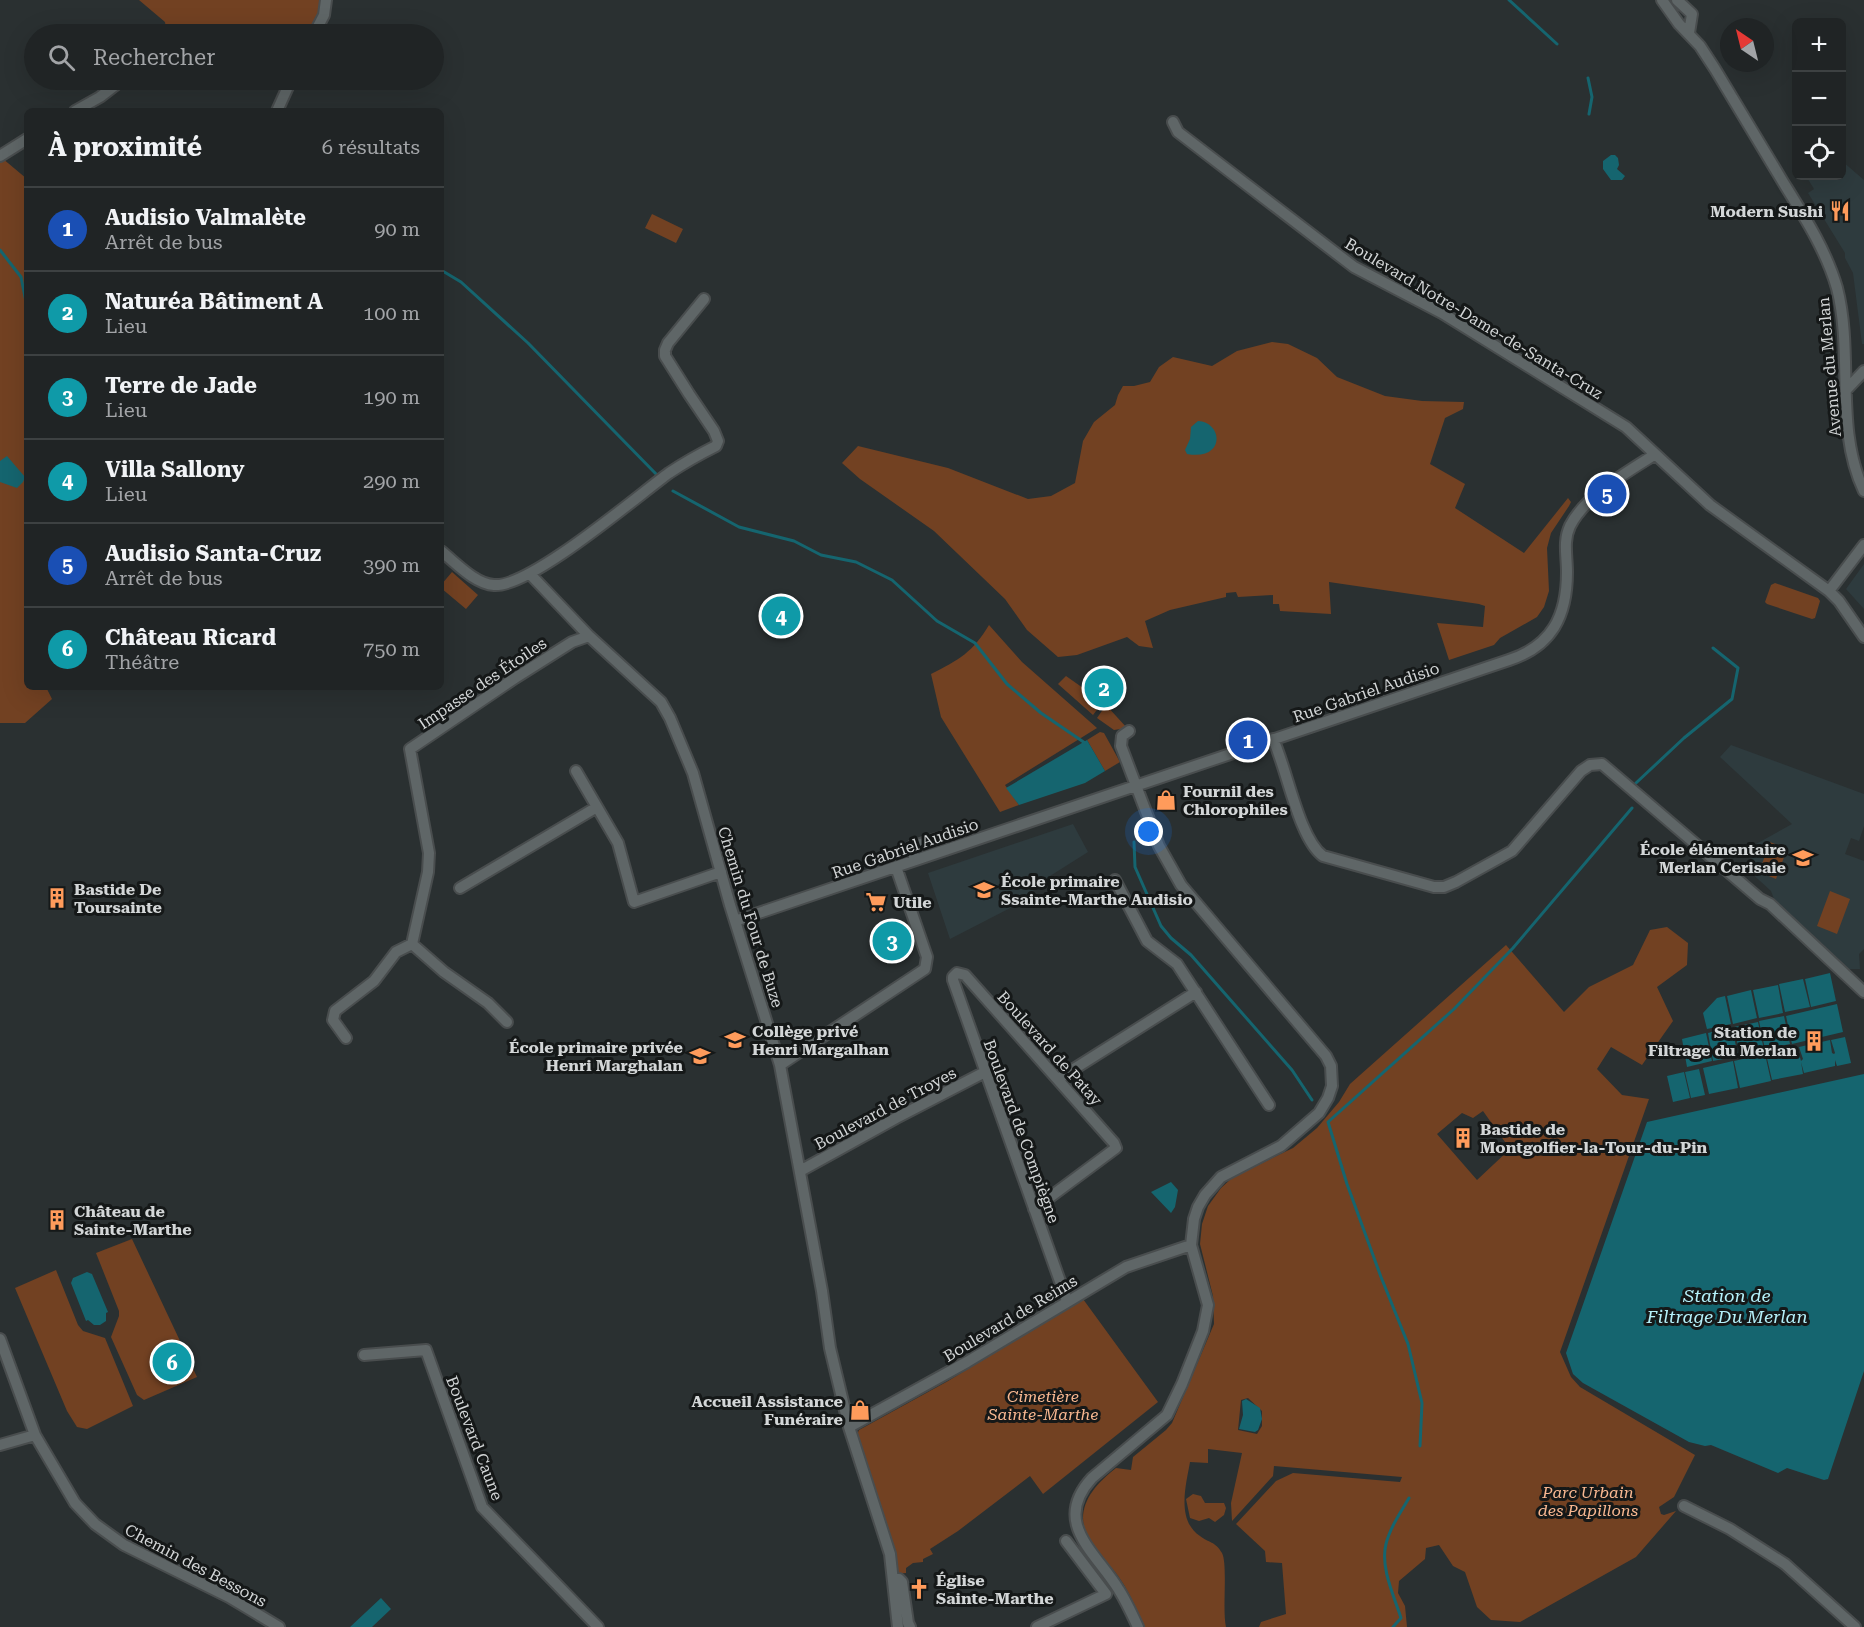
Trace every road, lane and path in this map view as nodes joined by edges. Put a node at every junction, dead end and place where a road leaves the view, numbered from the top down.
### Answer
1 (326, 0) edge
2 (1662, 0) edge
3 (1677, 0) edge
4 (319, 24) edge
5 (1689, 33) junction
6 (109, 90) edge
7 (286, 90) edge
8 (80, 108) edge
9 (278, 108) edge
10 (1173, 122) dead end
11 (24, 141) edge
12 (0, 156) edge
13 (704, 299) dead end
14 (1864, 372) edge
15 (1846, 390) junction
16 (1654, 455) junction
17 (1864, 492) edge
18 (1864, 545) edge
19 (444, 553) edge
20 (530, 574) junction
21 (1829, 591) junction
22 (589, 636) junction
23 (1864, 637) edge
24 (1129, 731) dead end
25 (1273, 739) junction
26 (576, 771) dead end
27 (1136, 786) junction
28 (597, 807) junction
29 (965, 830) dead end
30 (915, 860) junction
31 (896, 867) junction
32 (721, 872) junction
33 (1115, 880) dead end
34 (460, 888) dead end
35 (735, 921) junction
36 (412, 944) junction
37 (957, 973) joint
38 (1196, 992) junction
39 (1864, 992) edge
40 (507, 1022) dead end
41 (346, 1038) dead end
42 (780, 1065) junction
43 (985, 1072) junction
44 (1058, 1079) junction
45 (1269, 1105) dead end
46 (800, 1171) junction
47 (1034, 1209) junction
48 (1191, 1245) junction
49 (1067, 1302) junction
50 (0, 1339) edge
51 (364, 1355) dead end
52 (849, 1427) junction
53 (35, 1435) junction
54 (0, 1445) edge
55 (1684, 1506) dead end
56 (1066, 1541) dead end
57 (893, 1579) junction
58 (274, 1626) edge
59 (598, 1627) edge
60 (898, 1627) edge
61 (910, 1627) edge
62 (1037, 1627) edge
63 (1138, 1627) edge
64 (1855, 1627) edge

1 - 4 street
2 - 5 street, Avenue du Merlan
3 - 5 street
5 - 15 street, Avenue du Merlan
6 - 8 street
7 - 9 street
10 - 16 street, Boulevard Notre-Dame-de-Santa-Cruz
11 - 12 street
13 - 20 street
14 - 15 street
15 - 17 street, Avenue du Merlan
16 - 21 street, Boulevard Notre-Dame-de-Santa-Cruz
16 - 25 street, Rue Gabriel Audisio
18 - 21 street
19 - 20 street
20 - 22 street, Chemin du Four de Buze
21 - 23 street, Boulevard Notre-Dame-de-Santa-Cruz
22 - 32 street, Chemin du Four de Buze
22 - 36 street, Impasse des Étoiles
24 - 27 street
25 - 27 street, Rue Gabriel Audisio
25 - 39 street
26 - 28 street
27 - 30 street, Rue Gabriel Audisio
27 - 48 street
28 - 32 street
28 - 34 street
29 - 30 street
30 - 31 street, Rue Gabriel Audisio
31 - 35 street, Rue Gabriel Audisio
31 - 42 street
32 - 35 street, Chemin du Four de Buze
33 - 38 street
35 - 42 street, Chemin du Four de Buze
36 - 40 street
36 - 41 street
37 - 43 street, Boulevard de Compiègne
37 - 44 street, Boulevard de Patay
38 - 44 street
38 - 45 street
42 - 46 street, Chemin du Four de Buze
43 - 46 street, Boulevard de Troyes
43 - 47 street, Boulevard de Compiègne
44 - 47 street, Boulevard de Patay
46 - 52 street, Chemin du Four de Buze
47 - 49 street, Boulevard de Compiègne
48 - 49 street, Boulevard de Reims
48 - 63 street
49 - 52 street, Boulevard de Reims
50 - 53 street, Chemin des Bessons
51 - 59 street, Boulevard Caune
52 - 57 street, Chemin du Four de Buze
53 - 54 street
53 - 58 street, Chemin des Bessons
55 - 64 street
56 - 62 street
57 - 60 street, Chemin du Four de Buze
57 - 61 street

